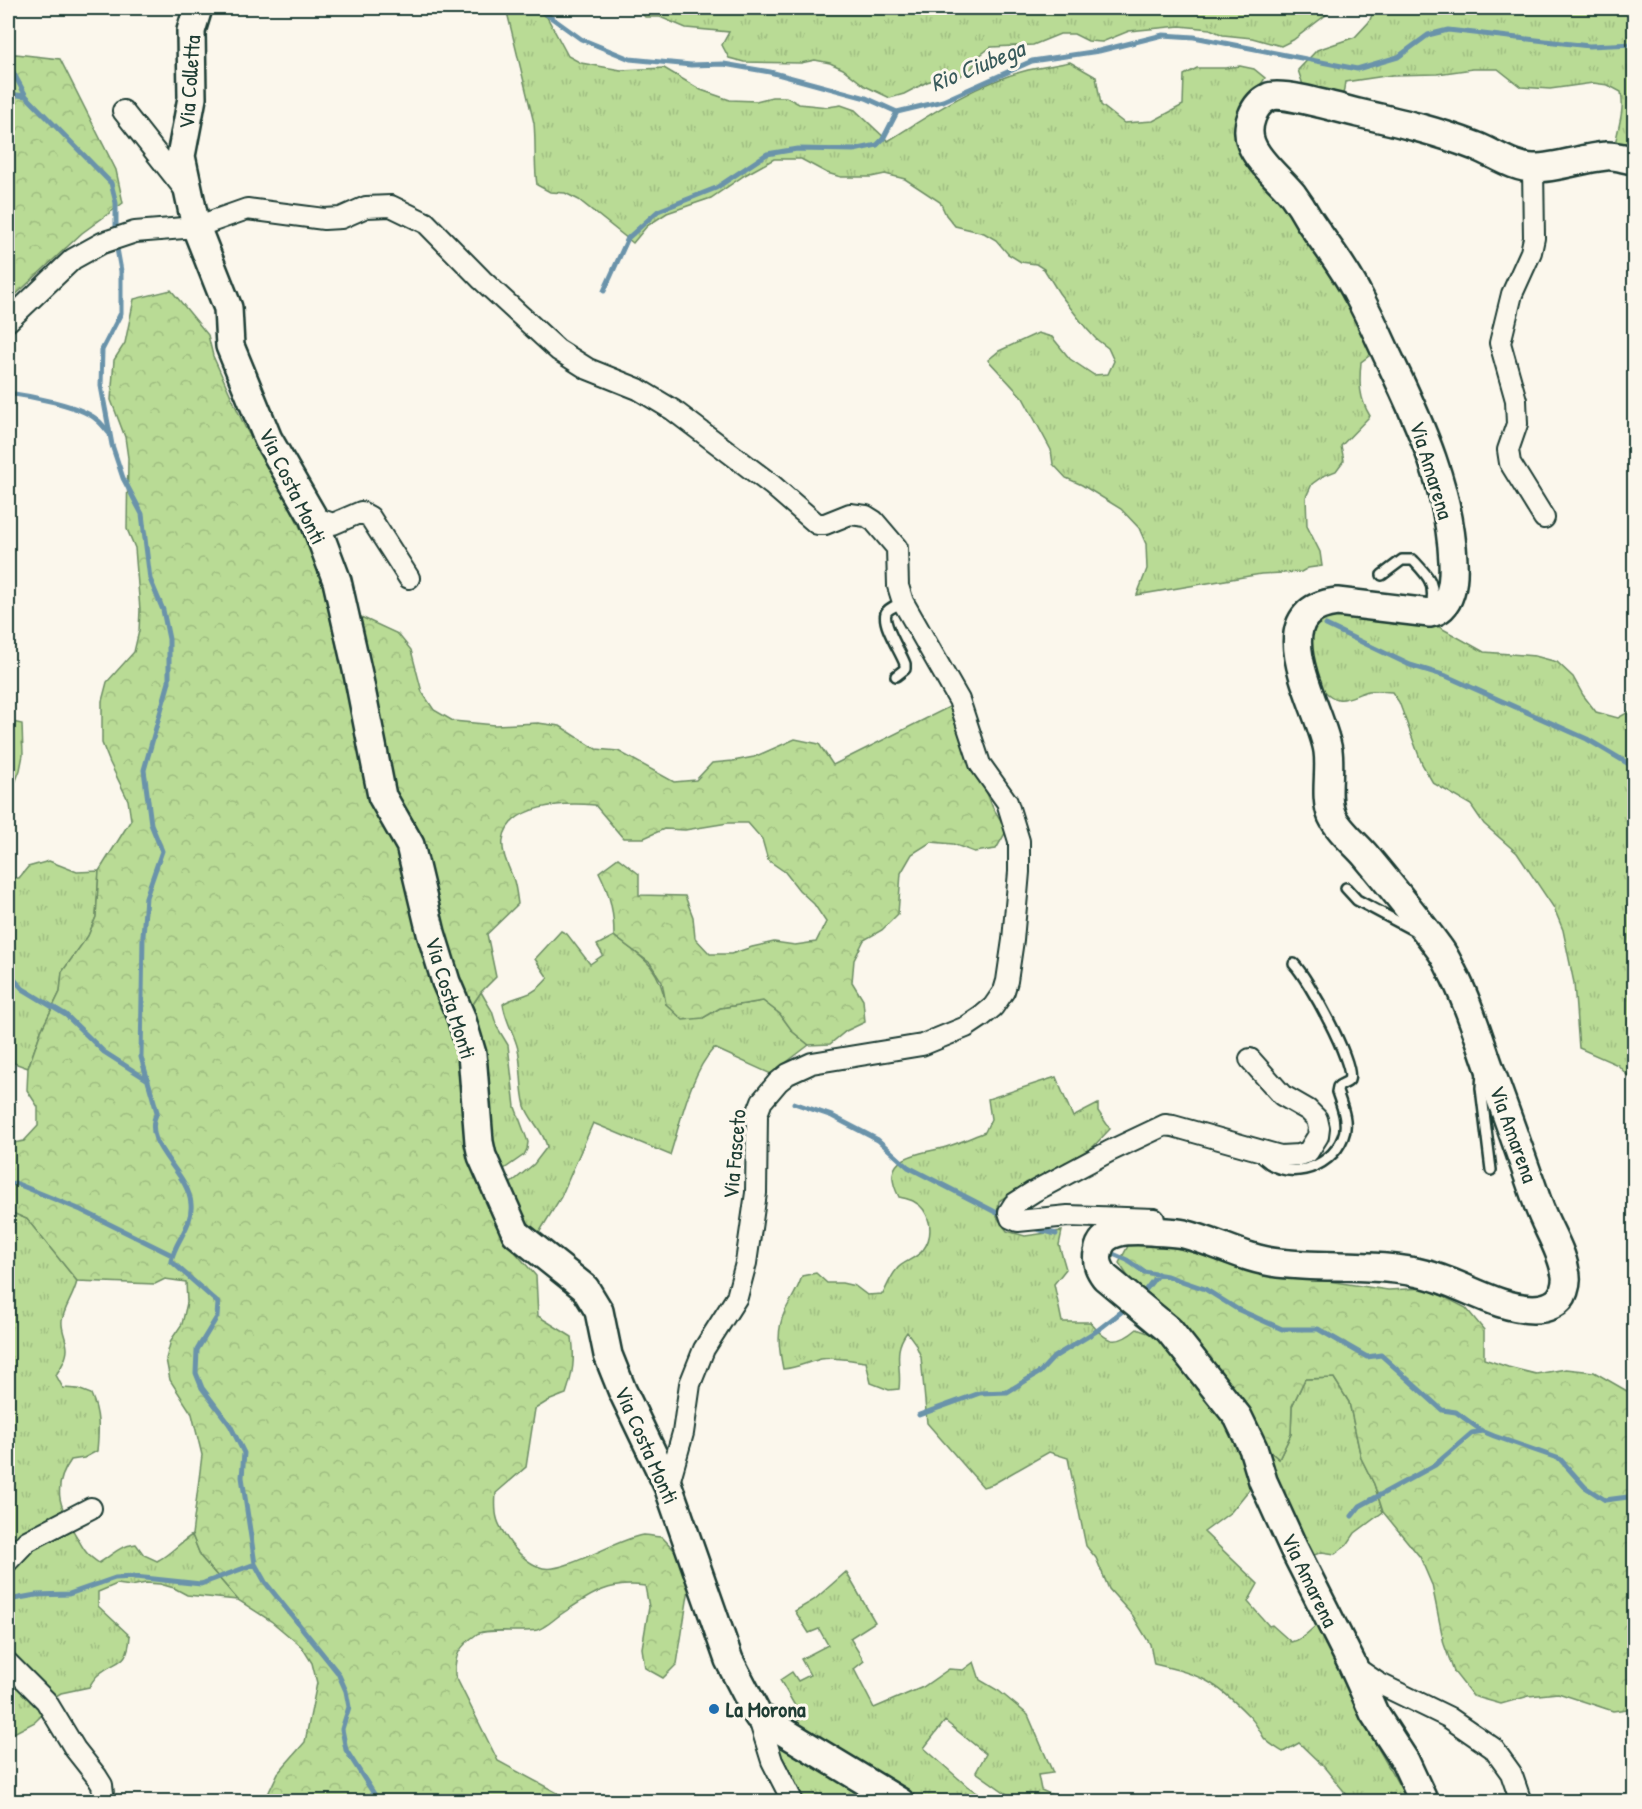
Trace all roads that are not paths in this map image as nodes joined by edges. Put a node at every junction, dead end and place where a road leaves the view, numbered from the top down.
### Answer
1 (198, 8) edge
2 (123, 111) dead end
3 (1635, 160) edge
4 (1533, 168) junction
5 (190, 195) junction
6 (196, 227) junction
7 (8, 321) edge
8 (313, 517) junction
9 (1544, 518) dead end
10 (1382, 574) dead end
11 (409, 578) dead end
12 (903, 602) junction
13 (1430, 613) junction
14 (896, 676) dead end
15 (1346, 888) dead end
16 (1430, 937) junction
17 (1294, 964) dead end
18 (1484, 1052) junction
19 (1250, 1059) dead end
20 (1255, 1150) junction
21 (1491, 1170) dead end
22 (1216, 1244) junction
23 (668, 1486) junction
24 (91, 1508) dead end
25 (8, 1561) edge
26 (8, 1663) edge
27 (1353, 1666) junction
28 (758, 1716) junction
29 (104, 1802) edge
30 (793, 1802) edge
31 (900, 1802) edge
32 (1424, 1802) edge
33 (1521, 1802) edge

1 - 5 street, Via Colletta
2 - 5 street
3 - 4 street
4 - 9 street
4 - 13 street, Via Amarena
5 - 6 street, Via Colletta
6 - 7 street
6 - 8 street, Via Costa Monti
6 - 12 street, Via Fasceto
8 - 11 street
8 - 23 street, Via Costa Monti
10 - 13 lane
12 - 14 lane
12 - 23 street, Via Fasceto
13 - 16 street, Via Amarena
15 - 16 lane
16 - 18 street, Via Amarena
17 - 20 lane
18 - 21 lane
18 - 22 street, Via Amarena
19 - 20 street
20 - 22 street
22 - 27 street, Via Amarena
23 - 28 street, Via Costa Monti
24 - 25 street
26 - 29 street
27 - 32 street, Via Amarena
27 - 33 street
28 - 30 street
28 - 31 street

